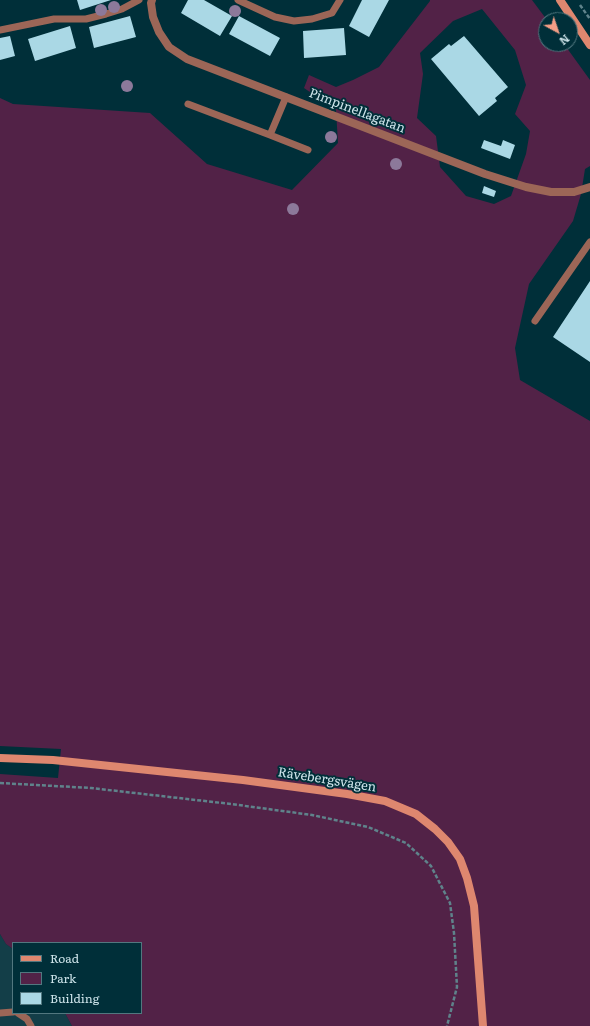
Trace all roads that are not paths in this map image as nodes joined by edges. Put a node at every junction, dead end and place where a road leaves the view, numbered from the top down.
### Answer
1 (139, 0) edge
2 (152, 0) edge
3 (238, 0) edge
4 (340, 0) edge
5 (560, 0) edge
6 (0, 30) edge
7 (590, 45) edge
8 (286, 97) junction
9 (188, 104) dead end
10 (270, 135) junction
11 (308, 150) dead end
12 (590, 188) edge
13 (590, 242) edge
14 (535, 321) dead end
15 (0, 758) edge
16 (12, 1012) edge
17 (0, 1013) edge
18 (20, 1014) edge
19 (31, 1026) edge
20 (483, 1026) edge

1 - 6 lane
2 - 8 street, Pimpinellagatan
3 - 4 lane
5 - 7 street
8 - 10 lane
8 - 12 street, Pimpinellagatan
9 - 10 lane
10 - 11 lane
13 - 14 lane
15 - 20 street, Rävebergsvägen
16 - 17 lane
18 - 19 lane

